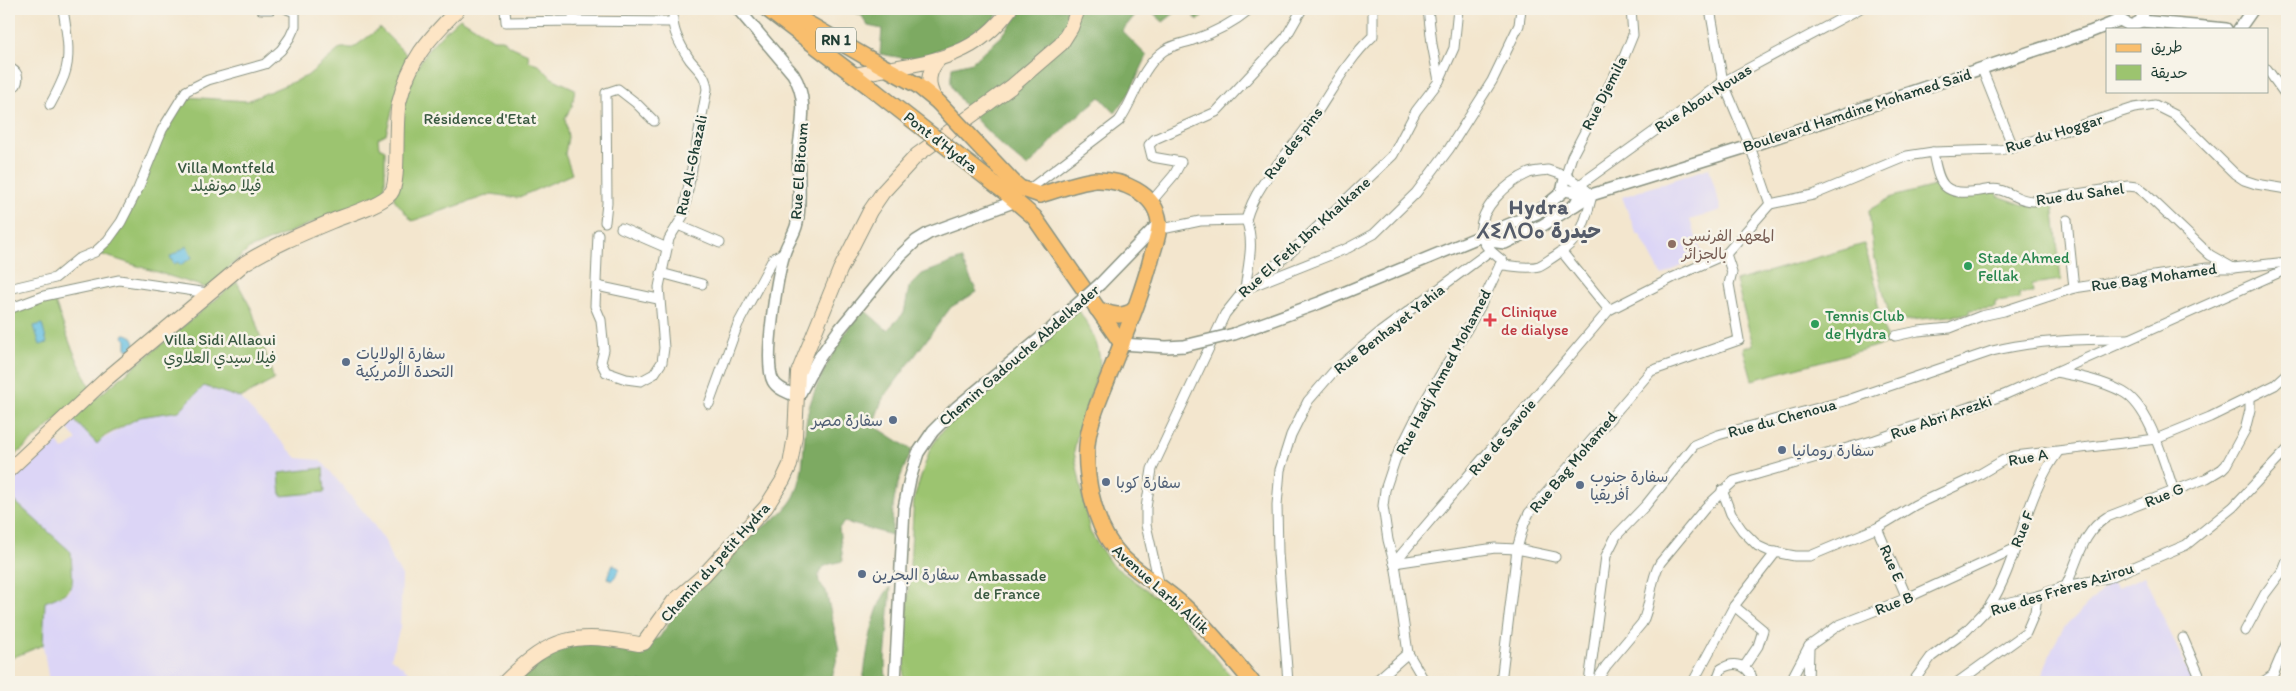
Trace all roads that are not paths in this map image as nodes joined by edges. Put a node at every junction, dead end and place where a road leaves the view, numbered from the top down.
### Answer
1 (63, 9) edge
2 (261, 9) edge
3 (271, 9) edge
4 (458, 9) edge
5 (505, 9) edge
6 (572, 9) edge
7 (675, 9) edge
8 (738, 9) edge
9 (1010, 9) edge
10 (1078, 9) edge
11 (1250, 9) edge
12 (1302, 9) edge
13 (1373, 9) edge
14 (1428, 9) edge
15 (1458, 9) edge
16 (1521, 9) edge
17 (1631, 9) edge
18 (1710, 9) edge
19 (1859, 9) edge
20 (2144, 9) edge
21 (2253, 9) edge
22 (292, 10) edge
23 (776, 11) edge
24 (2119, 14) edge
25 (574, 21) junction
26 (2141, 21) junction
27 (672, 22) junction
28 (2215, 28) edge
29 (2240, 28) edge
30 (939, 59) junction
31 (9, 68) edge
32 (888, 68) junction
33 (1982, 69) junction
34 (2268, 70) edge
35 (854, 75) junction
36 (1439, 81) junction
37 (1723, 82) junction
38 (9, 89) edge
39 (875, 91) junction
40 (2287, 97) edge
41 (936, 100) junction
42 (50, 105) dead end
43 (654, 121) dead end
44 (1750, 146) junction
45 (2013, 147) junction
46 (1933, 152) junction
47 (1566, 175) junction
48 (2287, 189) edge
49 (1569, 190) junction
50 (1021, 193) junction
51 (1592, 195) junction
52 (1151, 202) junction
53 (1770, 204) junction
54 (1574, 206) junction
55 (1246, 220) junction
56 (2067, 220) dead end
57 (605, 222) dead end
58 (1159, 223) junction
59 (678, 224) junction
60 (621, 228) dead end
61 (1498, 228) junction
62 (598, 234) dead end
63 (1483, 235) junction
64 (720, 243) dead end
65 (1498, 245) junction
66 (667, 248) junction
67 (784, 252) junction
68 (1562, 252) junction
69 (1726, 254) junction
70 (2287, 262) edge
71 (1500, 265) junction
72 (2233, 268) junction
73 (2287, 269) edge
74 (662, 273) junction
75 (702, 284) dead end
76 (596, 286) junction
77 (1245, 288) junction
78 (2074, 288) junction
79 (9, 289) edge
80 (208, 293) junction
81 (658, 299) junction
82 (9, 309) edge
83 (1097, 309) junction
84 (1134, 310) junction
85 (1609, 310) junction
86 (1895, 336) dead end
87 (1123, 338) junction
88 (2132, 338) junction
89 (1111, 369) junction
90 (2056, 372) junction
91 (2287, 374) edge
92 (798, 397) junction
93 (2250, 398) junction
94 (709, 404) dead end
95 (2156, 439) junction
96 (2287, 450) edge
97 (2058, 452) junction
98 (10, 466) edge
99 (1722, 490) junction
100 (2174, 491) junction
101 (1877, 528) junction
102 (1517, 549) junction
103 (2014, 549) junction
104 (1776, 552) junction
105 (1555, 557) dead end
106 (2287, 560) edge
107 (1394, 563) junction
108 (2066, 586) junction
109 (1160, 588) junction
110 (2037, 596) junction
111 (1907, 598) junction
112 (1734, 606) junction
113 (1989, 608) junction
114 (2245, 631) dead end
115 (2183, 638) dead end
116 (2287, 644) edge
117 (1810, 646) junction
118 (1408, 654) junction
119 (1744, 667) junction
120 (1700, 670) junction
121 (1716, 679) edge
122 (1791, 680) edge
123 (505, 682) edge
124 (895, 682) edge
125 (1252, 682) edge
126 (1288, 682) edge
127 (1375, 682) edge
128 (1424, 682) edge
129 (1501, 682) edge
130 (1589, 682) edge
131 (1596, 682) edge
132 (1693, 682) edge
133 (1753, 682) edge
134 (1807, 682) edge
135 (1913, 682) edge
136 (1958, 682) edge
137 (2202, 682) edge
138 (2263, 682) edge

1 - 42 street
2 - 3 street
4 - 80 main road
5 - 25 street
6 - 25 street
7 - 27 street
8 - 67 street, Rue El Bitoum
9 - 30 main road
10 - 92 main road
11 - 50 street
12 - 52 street
13 - 55 street, Rue des pins
14 - 36 street
15 - 36 street, Rue El Feth Ibn Khalkane
16 - 77 street
17 - 47 street, Rue Djemila
18 - 37 street
19 - 37 street, Rue Abou Nouas
20 - 26 street
21 - 29 street
22 - 79 street
23 - 32 main road, RN 1
23 - 35 main road, RN 1
24 - 26 street
24 - 33 street, Boulevard Hamdine Mohamed Saïd
25 - 27 street
26 - 28 street
27 - 59 street, Rue Al-Ghazali
30 - 32 main road
30 - 41 main road
31 - 38 street
32 - 35 main road
32 - 39 main road
32 - 41 main road, RN 1
33 - 44 street, Boulevard Hamdine Mohamed Saïd
33 - 45 street
34 - 40 street
35 - 39 main road, RN 1
36 - 77 street, Rue El Feth Ibn Khalkane
37 - 44 street
37 - 49 street, Rue Abou Nouas
39 - 50 main road, Pont d'Hydra, bridge
41 - 50 main road, bridge
43 - 57 street
44 - 51 street, Boulevard Hamdine Mohamed Saïd
44 - 53 street
45 - 46 street, Rue du Hoggar
45 - 48 street, Rue du Hoggar
46 - 53 street, Rue du Hoggar
46 - 72 street, Rue du Sahel
47 - 49 street
47 - 49 street
47 - 63 street
49 - 51 street
49 - 54 street
49 - 61 street
50 - 52 main road
50 - 83 main road
50 - 92 street, Chemin du petit Hydra
51 - 54 street, Boulevard Hamdine Mohamed Saïd
51 - 68 street
52 - 58 main road
53 - 69 street
54 - 65 street, Boulevard Hamdine Mohamed Saïd
55 - 58 street
55 - 77 street
56 - 78 street
58 - 84 main road
58 - 124 street, Chemin Gadouche Abdelkader, bridge
59 - 64 street
59 - 66 street, Rue Al-Ghazali
60 - 66 street
61 - 63 street
61 - 65 street
62 - 76 street, Rue Al-Ghazali
63 - 65 street
63 - 87 street, bridge
65 - 71 street
65 - 126 street, Rue Benhayet Yahia
66 - 74 street, Rue Al-Ghazali
67 - 92 street, Rue El Bitoum
67 - 94 street
68 - 71 street
68 - 85 street
69 - 85 street
69 - 102 street, Rue Bag Mohamed
70 - 72 street
71 - 107 street, Rue Hadj Ahmed Mohamed
72 - 78 street, Rue Bag Mohamed
73 - 88 street, Rue Abri Arezki
74 - 75 street
74 - 81 street, Rue Al-Ghazali
76 - 81 street
76 - 81 street, Rue Al-Ghazali
77 - 109 street, Rue El Feth Ibn Khalkane
78 - 86 street, Rue Bag Mohamed
80 - 82 street
80 - 98 main road
83 - 84 main road
83 - 87 main road
83 - 89 main road
84 - 87 main road
85 - 107 street, Rue de Savoie
87 - 89 main road, Avenue Larbi Allik
88 - 90 street, Rue Abri Arezki
88 - 130 street, Rue du Chenoua
89 - 109 main road, Avenue Larbi Allik
90 - 95 street
90 - 99 street, Rue Abri Arezki
91 - 93 street, Rue A
92 - 123 main road, Chemin du petit Hydra
93 - 95 street, Rue A
93 - 100 street, Rue G
95 - 97 street, Rue A
95 - 100 street
96 - 108 street, Rue des Frères Azirou
97 - 101 street, Rue A
97 - 103 street, Rue F
99 - 104 street, Rue A
99 - 131 street, Rue Abri Arezki
100 - 108 street, Rue G
101 - 104 street, Rue A
101 - 111 street, Rue E
102 - 105 street
102 - 107 street
102 - 129 street, Rue Bag Mohamed
103 - 111 street, Rue B
103 - 113 street, Rue F
104 - 112 street
106 - 114 street
107 - 118 street, Rue Hadj Ahmed Mohamed
108 - 110 street, Rue des Frères Azirou
109 - 125 main road, Avenue Larbi Allik
110 - 113 street, Rue des Frères Azirou
110 - 136 street
111 - 117 street, Rue B
112 - 119 street
112 - 120 street
113 - 135 street, Rue des Frères Azirou
115 - 137 street
116 - 138 street
117 - 122 street, Rue B
117 - 134 street
118 - 127 street
118 - 128 street, Rue Hadj Ahmed Mohamed
119 - 121 street
119 - 133 street
120 - 121 street
120 - 132 street
122 - 134 street

